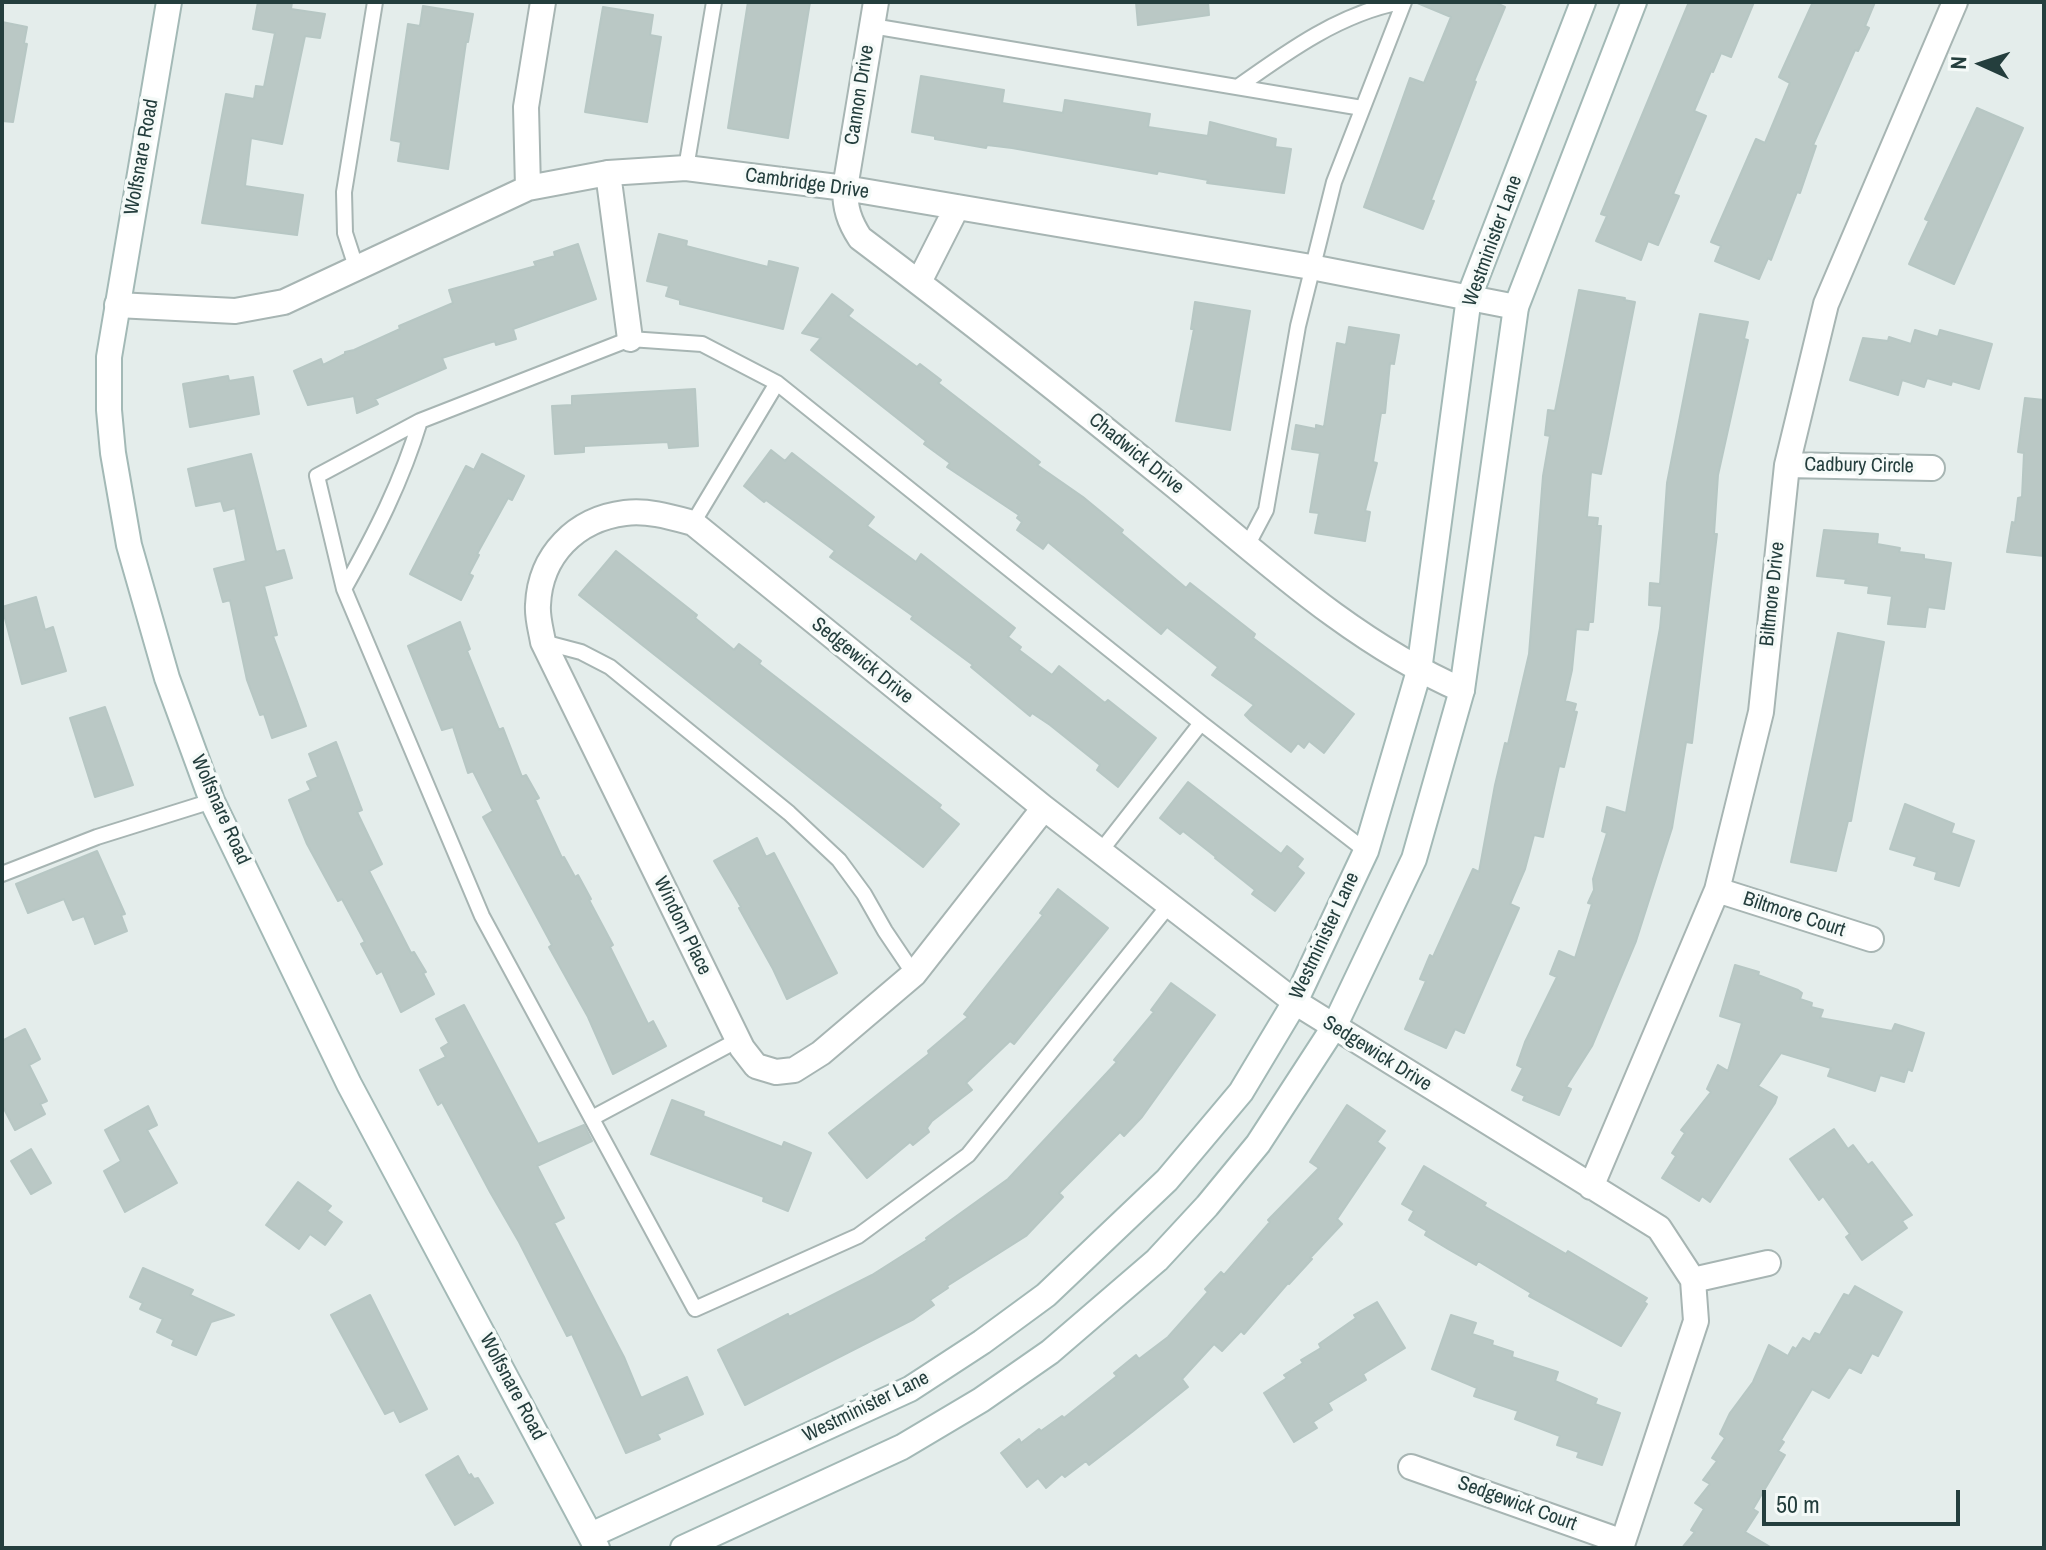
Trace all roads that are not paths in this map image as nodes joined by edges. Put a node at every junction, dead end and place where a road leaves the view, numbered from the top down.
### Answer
1 (169, 2) edge
2 (375, 2) edge
3 (543, 2) edge
4 (714, 2) edge
5 (1402, 2) edge
6 (1583, 2) edge
7 (1634, 2) edge
8 (1955, 2) edge
9 (874, 14) edge
10 (1239, 86) junction
11 (1362, 108) junction
12 (686, 168) junction
13 (608, 173) junction
14 (528, 188) junction
15 (845, 188) junction
16 (957, 207) junction
17 (1311, 267) junction
18 (357, 270) junction
19 (919, 282) junction
20 (1469, 297) junction
21 (117, 305) junction
22 (1516, 307) junction
23 (630, 339) junction
24 (777, 383) junction
25 (420, 421) junction
26 (1787, 465) junction
27 (1932, 468) dead end
28 (693, 523) junction
29 (1247, 546) junction
30 (344, 589) junction
31 (543, 642) junction
32 (1419, 671) junction
33 (1462, 690) junction
34 (1201, 723) junction
35 (212, 801) junction
36 (1044, 808) junction
37 (1366, 851) junction
38 (1100, 852) junction
39 (2, 874) edge
40 (1717, 890) junction
41 (1169, 905) junction
42 (1871, 939) dead end
43 (914, 974) junction
44 (1295, 1002) junction
45 (1334, 1027) junction
46 (738, 1040) junction
47 (592, 1118) junction
48 (1591, 1187) junction
49 (1768, 1263) dead end
50 (1693, 1280) junction
51 (1411, 1467) dead end
52 (594, 1542) edge
53 (1622, 1545) edge
54 (683, 1548) edge

1 - 21 street, Wolfsnare Road
2 - 18 lane
3 - 14 street
4 - 12 lane
5 - 10 lane
5 - 11 lane
6 - 20 street, Westminister Lane
7 - 22 street
8 - 26 street, Biltmore Drive
9 - 10 lane
9 - 15 street, Cannon Drive
10 - 11 lane
11 - 17 lane
12 - 13 street, Cambridge Drive
12 - 15 street, Cambridge Drive
13 - 14 street, Cambridge Drive
13 - 23 street
14 - 18 street, Cambridge Drive
15 - 16 street, Cambridge Drive
15 - 19 street, Chadwick Drive
16 - 17 street, Cambridge Drive
16 - 19 street
17 - 20 street, Cambridge Drive
17 - 29 lane
18 - 21 street, Cambridge Drive
19 - 29 street, Chadwick Drive
20 - 22 street, Cambridge Drive
20 - 32 street, Westminister Lane
21 - 35 street, Wolfsnare Road
22 - 33 street
23 - 24 lane
23 - 25 lane
24 - 28 lane
24 - 34 lane
25 - 30 lane
25 - 30 lane
26 - 27 street, Cadbury Circle
26 - 40 street, Biltmore Drive
28 - 31 street, Windom Place
28 - 36 street, Sedgewick Drive
29 - 32 street, Chadwick Drive
30 - 47 lane
31 - 43 lane
31 - 46 street, Windom Place
32 - 33 street, Chadwick Drive
32 - 37 street, Westminister Lane
33 - 45 street
34 - 37 lane
34 - 38 lane
35 - 39 lane
35 - 52 street, Wolfsnare Road
36 - 38 street, Sedgewick Drive
36 - 43 street, Windom Place
37 - 44 street, Westminister Lane
38 - 41 street, Sedgewick Drive
40 - 42 street, Biltmore Court
40 - 48 street, Biltmore Drive
41 - 44 street, Sedgewick Drive
41 - 47 lane
43 - 46 street, Windom Place
44 - 45 street, Sedgewick Drive
44 - 52 street, Westminister Lane
45 - 48 street, Sedgewick Drive
45 - 54 street
46 - 47 lane
48 - 50 street, Sedgewick Drive
49 - 50 street
50 - 53 street, Sedgewick Drive
51 - 53 street, Sedgewick Court

